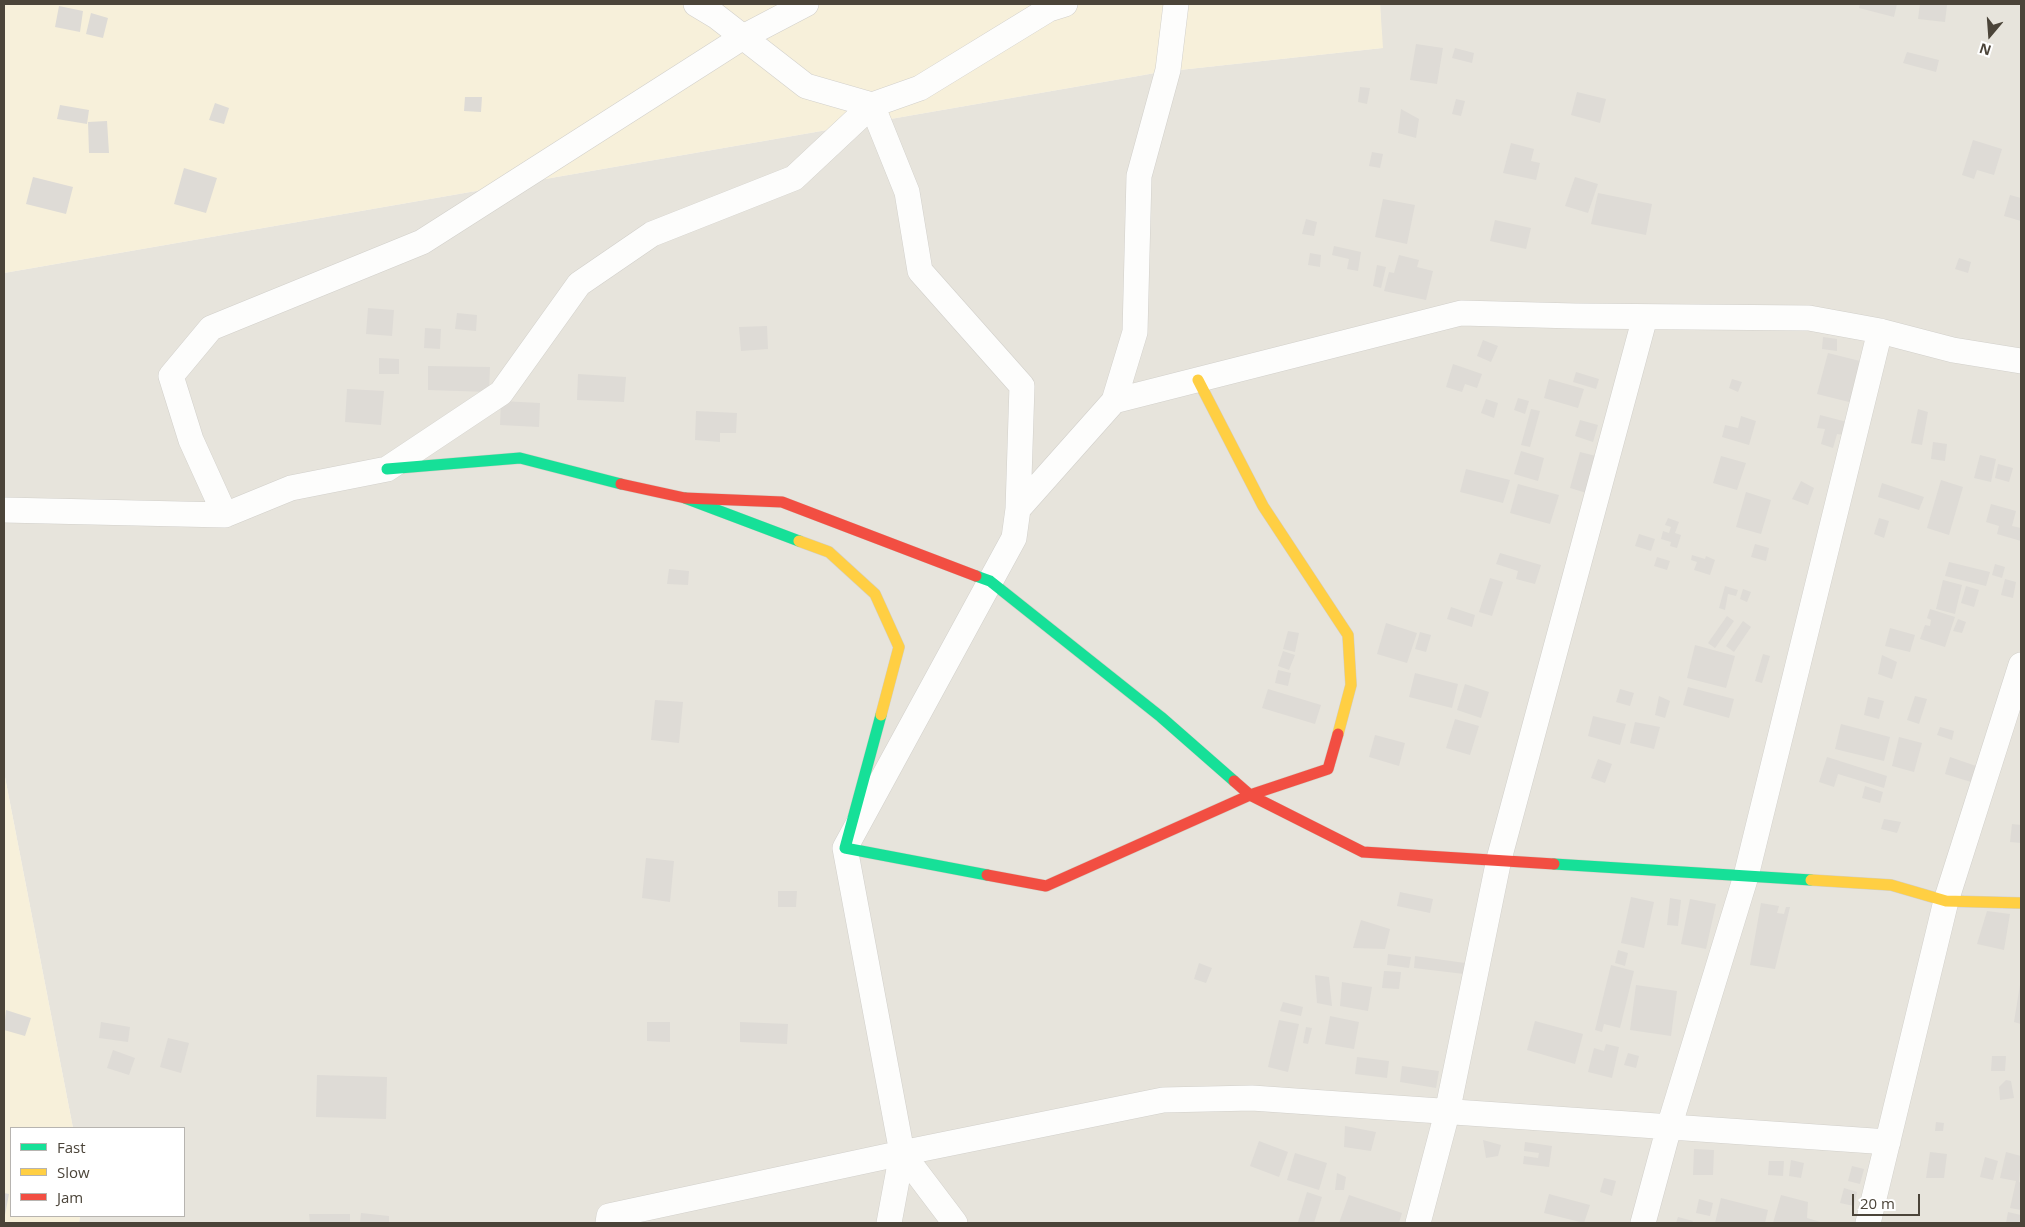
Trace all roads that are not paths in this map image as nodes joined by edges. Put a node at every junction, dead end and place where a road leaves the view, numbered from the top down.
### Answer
1 (696, 4) edge
2 (806, 4) edge
3 (1065, 4) edge
4 (1176, 4) edge
5 (743, 37) junction
6 (872, 105) junction
7 (1645, 317) junction
8 (1880, 331) junction
9 (2021, 361) edge
10 (1198, 380) junction
11 (1114, 401) junction
12 (387, 469) junction
13 (685, 498) junction
14 (1018, 509) junction
15 (4, 510) edge
16 (225, 514) junction
17 (990, 581) junction
18 (2021, 665) edge
19 (1250, 795) junction
20 (845, 848) junction
21 (1499, 859) junction
22 (1746, 876) junction
23 (1946, 901) junction
24 (2021, 904) edge
25 (1447, 1113) junction
26 (1669, 1128) junction
27 (1888, 1142) junction
28 (902, 1153) junction
29 (606, 1221) edge
30 (889, 1223) edge
31 (955, 1223) edge
32 (1418, 1223) edge
33 (1643, 1223) edge
34 (1868, 1223) edge

1 - 5 street
2 - 5 street
3 - 6 street
4 - 11 street
5 - 6 street
5 - 16 street
6 - 12 street
6 - 14 street
7 - 8 street
7 - 10 street
7 - 21 street
8 - 9 street
8 - 22 street
10 - 11 street
10 - 19 street
11 - 14 street
12 - 13 street
12 - 16 street
13 - 17 street
13 - 20 street
14 - 17 street
15 - 16 street
17 - 19 street
17 - 20 street
18 - 23 street
19 - 20 street
19 - 21 street
20 - 28 street
21 - 22 street
21 - 25 street
22 - 23 street
22 - 26 street
23 - 24 street
23 - 27 street
25 - 26 street
25 - 28 street
25 - 32 street
26 - 27 street
26 - 33 street
27 - 34 street
28 - 29 street
28 - 30 street
28 - 31 street

